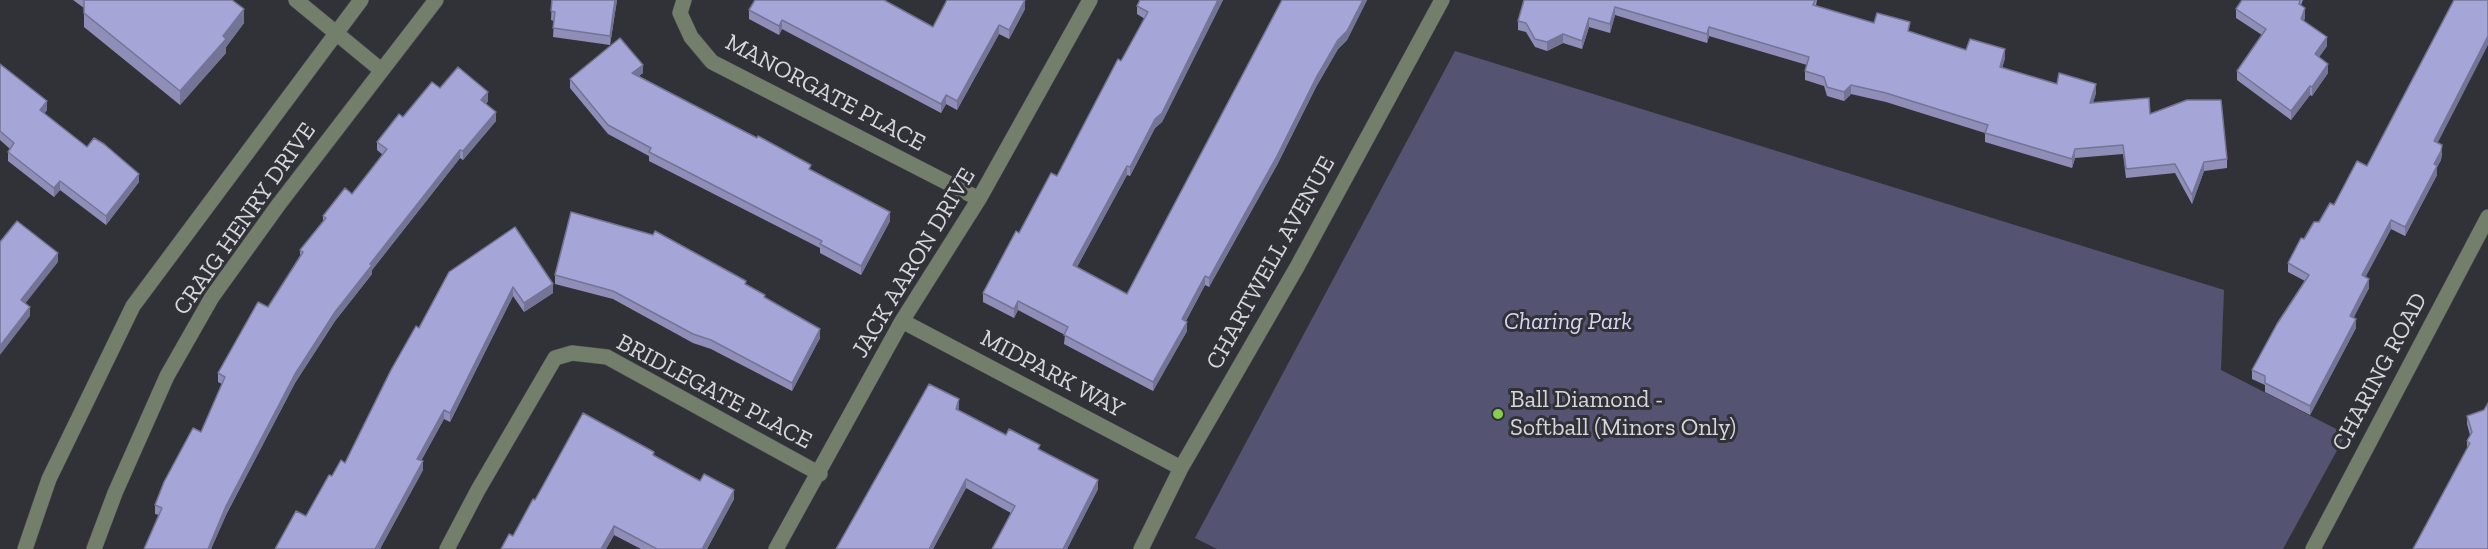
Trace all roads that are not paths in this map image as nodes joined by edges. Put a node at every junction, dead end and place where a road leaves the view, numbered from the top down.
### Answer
1 (296, 0) edge
2 (361, 0) edge
3 (436, 0) edge
4 (684, 0) edge
5 (1090, 0) edge
6 (1442, 0) edge
7 (336, 32) junction
8 (381, 69) junction
9 (979, 199) junction
10 (2488, 217) edge
11 (902, 321) junction
12 (1181, 468) junction
13 (819, 474) junction
14 (25, 549) edge
15 (94, 549) edge
16 (447, 549) edge
17 (776, 549) edge
18 (1141, 549) edge
19 (2313, 549) edge

1 - 7 street
2 - 7 street, CRAIG HENRY DRIVE
3 - 8 street, CRAIG HENRY DRIVE
4 - 9 street, MANORGATE PLACE
5 - 9 street, JACK AARON DRIVE
6 - 12 street, CHARTWELL AVENUE
7 - 8 street
7 - 14 street, CRAIG HENRY DRIVE
8 - 15 street, CRAIG HENRY DRIVE
9 - 11 street, JACK AARON DRIVE
10 - 19 street, CHARING ROAD
11 - 12 street, MIDPARK WAY
11 - 13 street, JACK AARON DRIVE
12 - 18 street, CHARTWELL AVENUE
13 - 16 street, BRIDLEGATE PLACE
13 - 17 street, JACK AARON DRIVE

